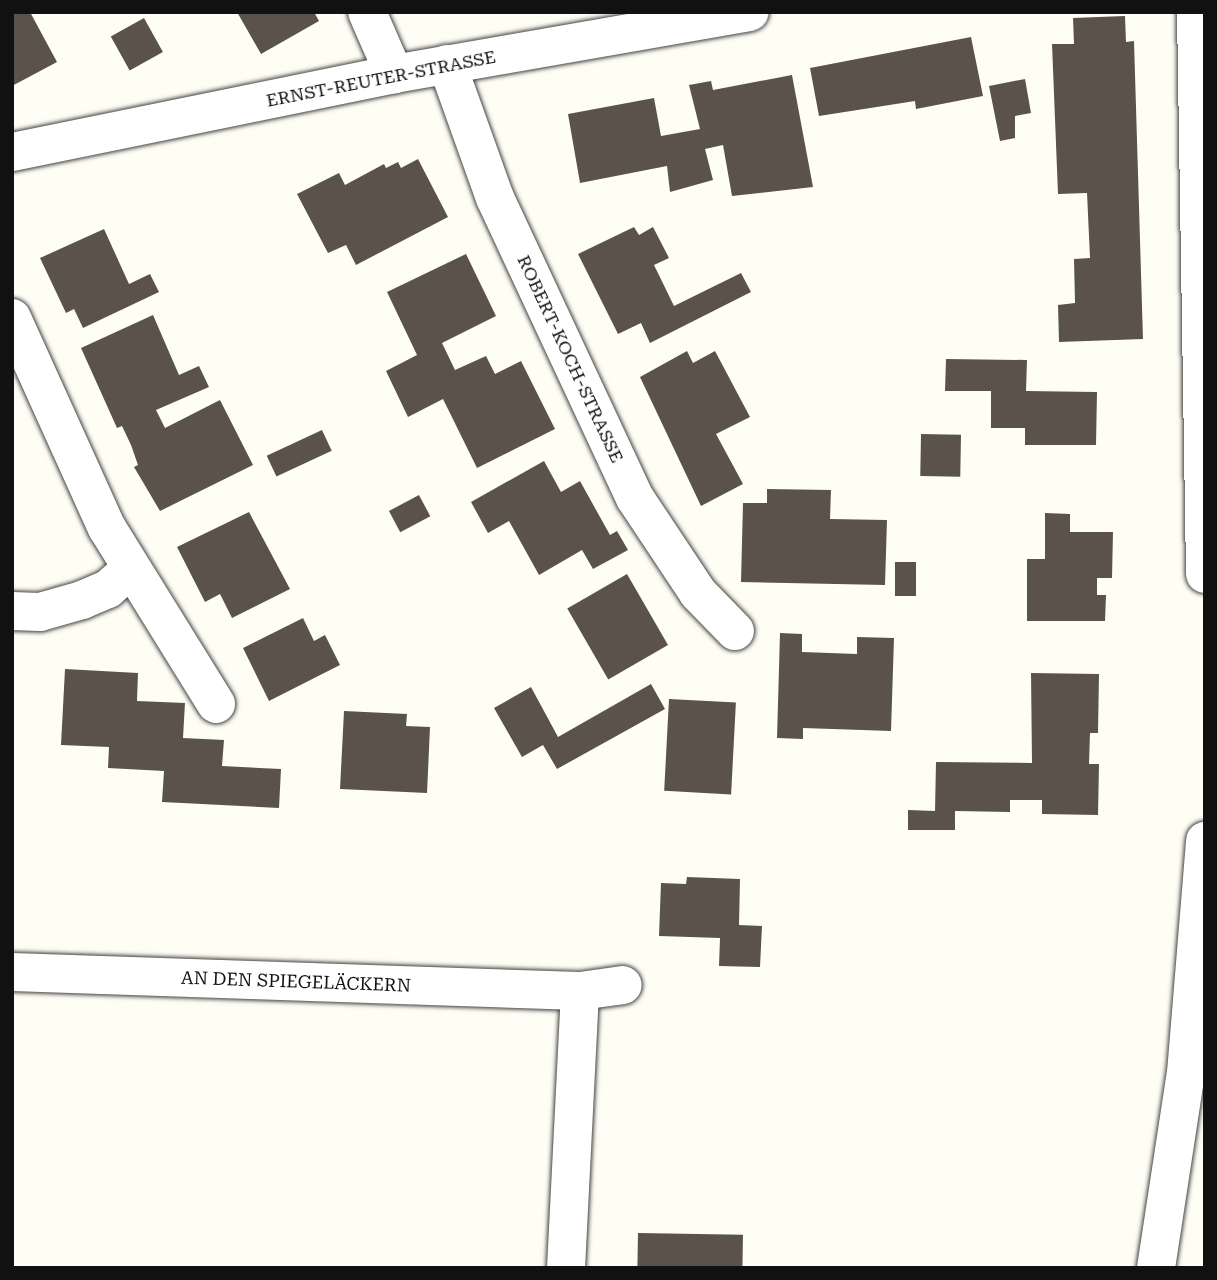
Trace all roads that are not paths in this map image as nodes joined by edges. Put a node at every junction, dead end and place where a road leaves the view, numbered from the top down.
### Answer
1 (367, 12) edge
2 (1196, 12) edge
3 (741, 13) edge
4 (447, 64) junction
5 (394, 74) junction
6 (12, 152) edge
7 (12, 318) edge
8 (129, 570) junction
9 (1205, 574) edge
10 (12, 611) edge
11 (735, 631) dead end
12 (216, 704) dead end
13 (1205, 841) edge
14 (12, 972) edge
15 (623, 985) dead end
16 (580, 991) junction
17 (566, 1268) edge
18 (1156, 1268) edge

1 - 5 street
2 - 9 street
3 - 4 street, ERNST-REUTER-STRASSE
4 - 5 street, ERNST-REUTER-STRASSE
4 - 11 street, ROBERT-KOCH-STRASSE
5 - 6 street, ERNST-REUTER-STRASSE
7 - 8 street
8 - 10 street
8 - 12 street
13 - 18 street
14 - 16 street, AN DEN SPIEGELÄCKERN
15 - 16 street, AN DEN SPIEGELÄCKERN
16 - 17 street

